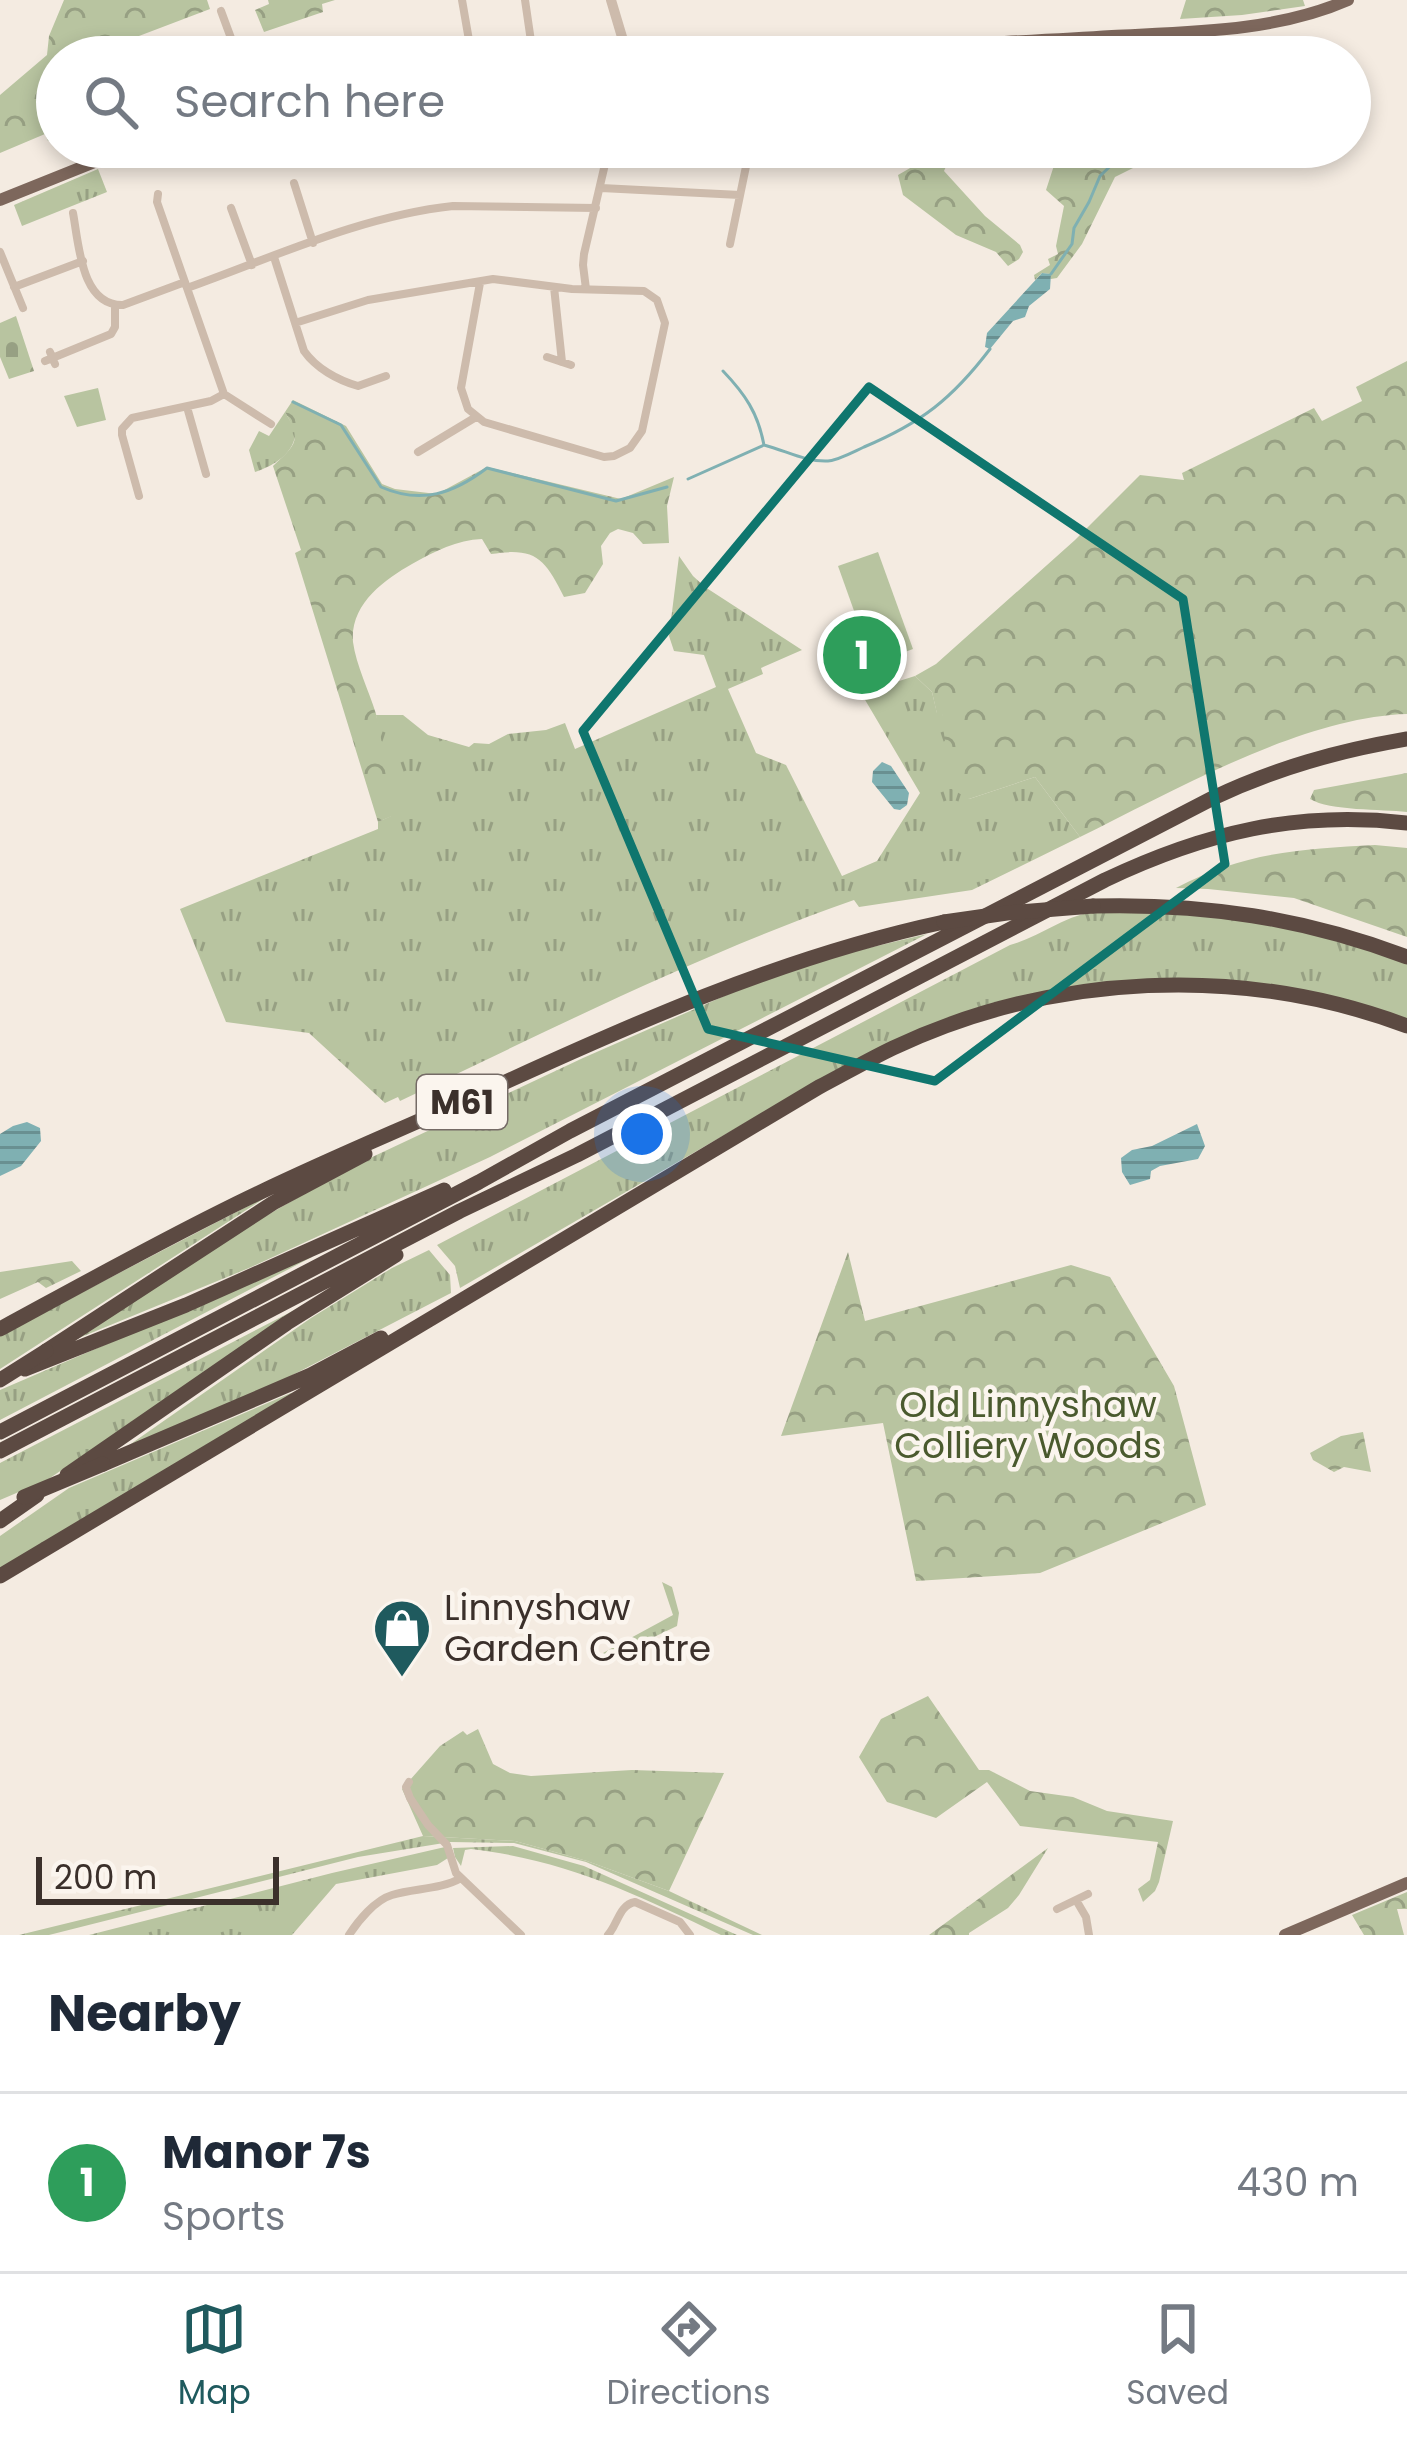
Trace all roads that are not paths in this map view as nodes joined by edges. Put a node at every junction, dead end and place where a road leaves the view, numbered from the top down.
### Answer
1 (462, 0) edge
2 (525, 0) edge
3 (611, 0) edge
4 (1348, 0) edge
5 (220, 11) dead end
6 (229, 36) edge
7 (468, 36) edge
8 (530, 36) edge
9 (622, 36) edge
10 (1111, 36) edge
11 (80, 168) edge
12 (605, 168) edge
13 (746, 168) edge
14 (294, 183) dead end
15 (601, 188) junction
16 (158, 194) dead end
17 (740, 195) junction
18 (0, 200) edge
19 (231, 208) dead end
20 (596, 208) junction
21 (73, 213) dead end
22 (313, 243) junction
23 (730, 244) dead end
24 (0, 252) edge
25 (274, 257) junction
26 (83, 261) junction
27 (252, 265) junction
28 (480, 283) junction
29 (186, 285) junction
30 (14, 287) junction
31 (554, 287) junction
32 (586, 289) junction
33 (116, 306) junction
34 (22, 308) dead end
35 (295, 323) junction
36 (547, 357) dead end
37 (50, 359) dead end
38 (386, 376) dead end
39 (224, 394) junction
40 (187, 407) junction
41 (476, 417) junction
42 (270, 426) dead end
43 (418, 452) dead end
44 (207, 474) dead end
45 (138, 496) dead end
46 (1407, 740) edge
47 (1407, 824) edge
48 (1407, 957) edge
49 (1407, 1026) edge
50 (461, 1102) junction
51 (570, 1131) junction
52 (577, 1155) junction
53 (625, 1203) junction
54 (0, 1329) edge
55 (0, 1380) edge
56 (0, 1432) edge
57 (0, 1451) edge
58 (0, 1506) edge
59 (0, 1521) edge
60 (0, 1576) edge
61 (409, 1782) dead end
62 (460, 1878) junction
63 (1407, 1882) edge
64 (1088, 1894) dead end
65 (1076, 1900) junction
66 (1057, 1909) dead end
67 (349, 1935) edge
68 (521, 1935) edge
69 (608, 1935) edge
70 (690, 1935) edge
71 (1089, 1935) edge
72 (1285, 1935) edge

1 - 7 street
2 - 8 street
3 - 9 street
4 - 10 main road
5 - 6 street
11 - 18 main road
12 - 15 street
13 - 17 street
14 - 22 street
15 - 17 street
15 - 20 street
16 - 29 street
17 - 23 street
19 - 27 street
20 - 22 street
20 - 32 street
21 - 26 street
22 - 25 street
24 - 30 street
25 - 27 street
25 - 35 street
26 - 30 street
26 - 33 street
27 - 29 street
28 - 31 street
28 - 35 street
28 - 41 street
29 - 33 street
29 - 39 street
30 - 34 street
31 - 32 street
31 - 36 street
32 - 41 street
33 - 37 street
35 - 38 street
39 - 40 street
39 - 42 street
40 - 44 street
40 - 45 street
41 - 43 street
46 - 51 highway, M61
47 - 52 highway, M61
48 - 50 highway, M61, bridge
49 - 53 highway
50 - 54 highway, M61
50 - 55 highway, M61, bridge
51 - 55 highway, M61
51 - 56 highway, M61
52 - 57 highway, M61
52 - 59 highway, M61
53 - 58 highway, bridge
53 - 60 highway
61 - 62 street
62 - 67 street
62 - 68 street
63 - 72 main road
64 - 65 street
65 - 66 street
65 - 71 street
69 - 70 street

